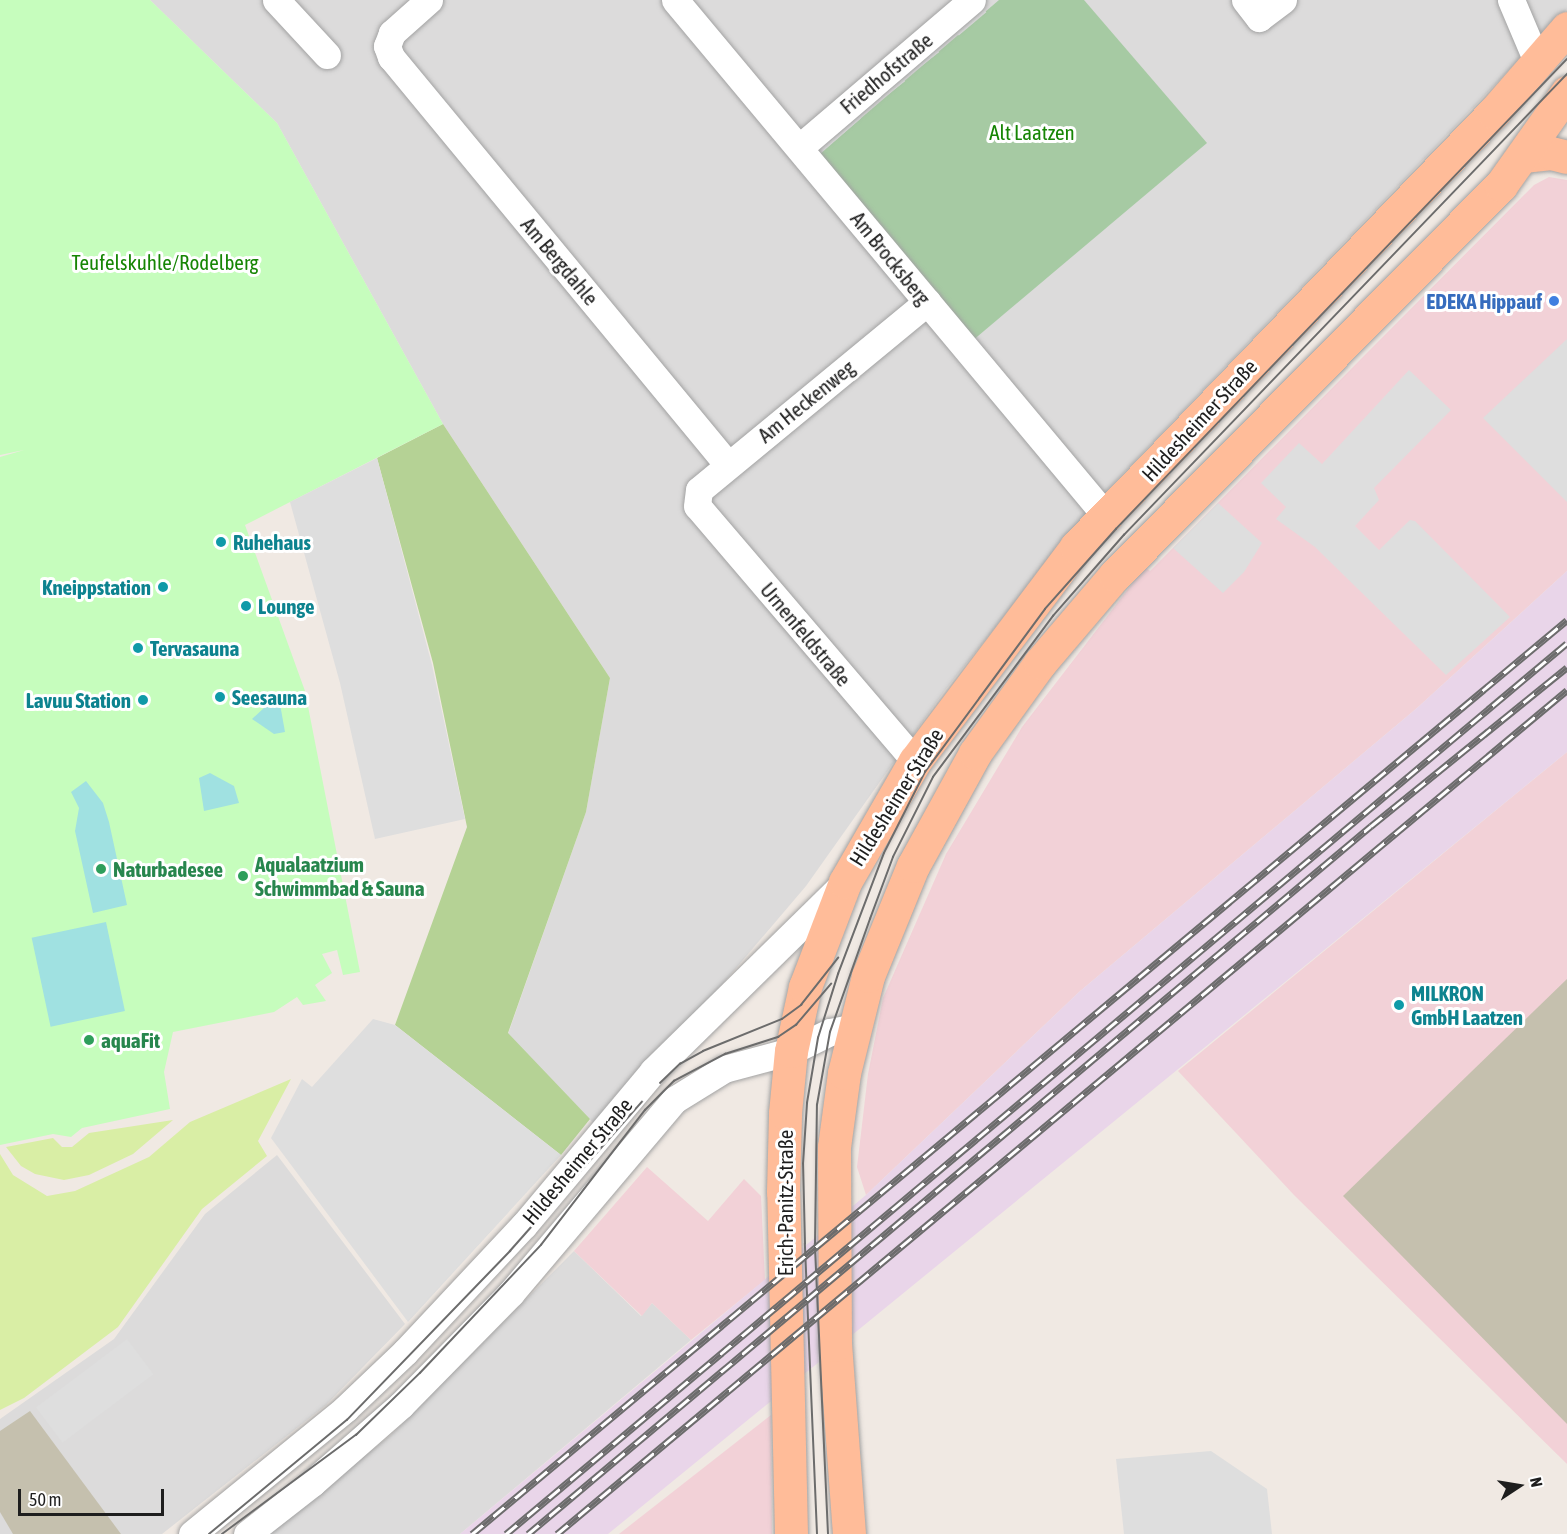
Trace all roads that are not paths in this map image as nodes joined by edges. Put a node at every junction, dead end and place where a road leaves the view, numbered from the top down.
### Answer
1 (276, 0) edge
2 (429, 0) edge
3 (675, 0) edge
4 (972, 0) edge
5 (1283, 0) edge
6 (1511, 0) edge
7 (1252, 9) edge
8 (1567, 28) edge
9 (327, 54) dead end
10 (1536, 59) junction
11 (1565, 106) edge
12 (800, 147) junction
13 (1523, 156) junction
14 (1567, 157) edge
15 (927, 302) junction
16 (728, 465) junction
17 (697, 506) joint
18 (1106, 516) junction
19 (915, 761) junction
20 (845, 882) junction
21 (855, 1027) junction
22 (791, 1051) junction
23 (192, 1534) edge
24 (247, 1534) edge
25 (791, 1534) edge
26 (849, 1534) edge

1 - 9 street
2 - 16 street, Am Bergdahle
3 - 12 street, Am Brocksberg
4 - 12 street, Friedhofstraße
5 - 7 street
6 - 10 street
8 - 10 main road, Hildesheimer Straße
10 - 11 main road
10 - 18 main road, Hildesheimer Straße
11 - 13 main road, Hildesheimer Straße
12 - 15 street, Am Brocksberg
13 - 14 main road
13 - 21 main road, Hildesheimer Straße
15 - 16 street, Am Heckenweg
15 - 18 street, Am Brocksberg
16 - 17 street, Am Heckenweg
17 - 19 street, Urnenfeldstraße
18 - 19 main road, Hildesheimer Straße
19 - 20 main road, Hildesheimer Straße
20 - 22 main road, Erich-Panitz-Straße
20 - 23 street, Hildesheimer Straße
21 - 22 street, Hildesheimer Straße
21 - 26 main road
22 - 24 street, Hildesheimer Straße
22 - 25 main road, Erich-Panitz-Straße

